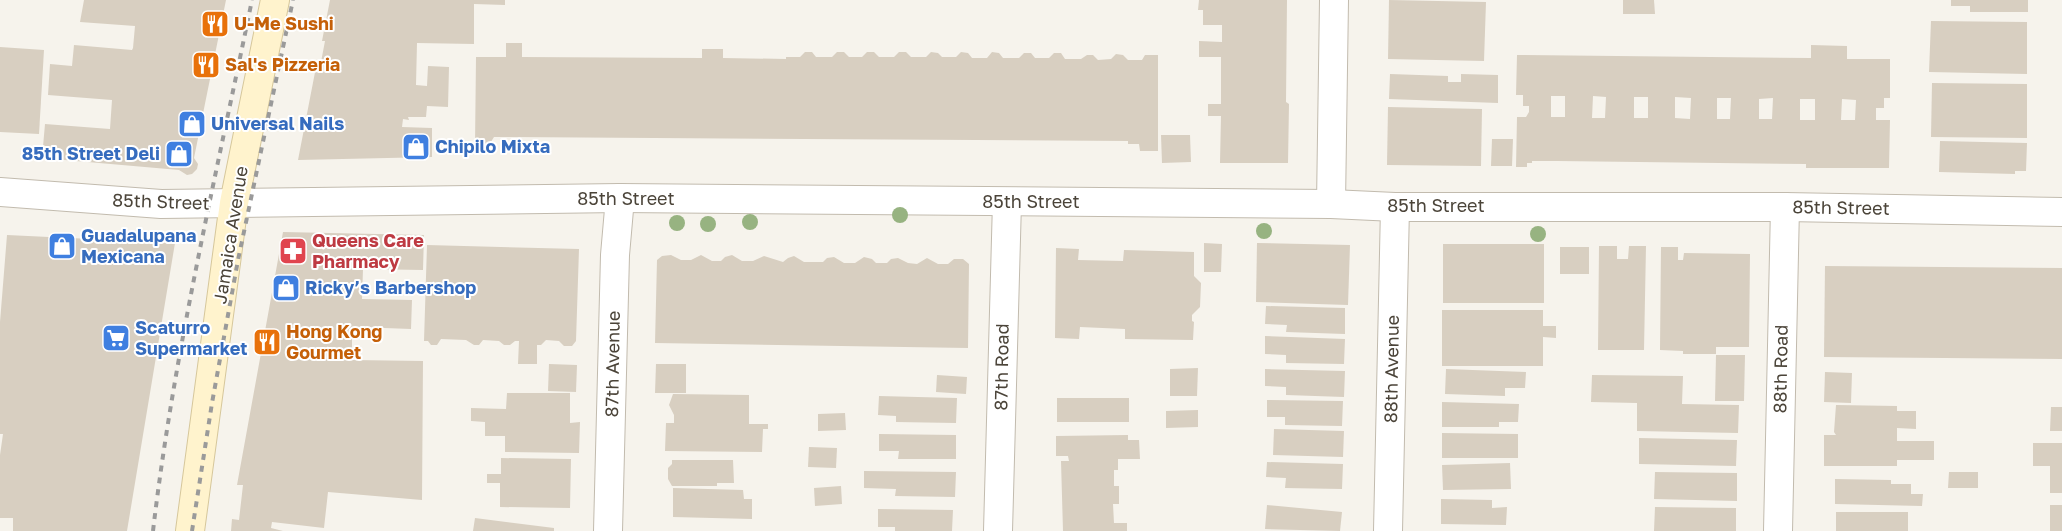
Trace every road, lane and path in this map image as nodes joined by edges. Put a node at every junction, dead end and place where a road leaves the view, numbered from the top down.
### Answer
1 (275, 0) edge
2 (1334, 0) edge
3 (0, 192) edge
4 (620, 198) junction
5 (1007, 202) junction
6 (234, 203) junction
7 (1331, 204) junction
8 (1395, 207) junction
9 (1785, 207) junction
10 (2062, 212) edge
11 (190, 531) edge
12 (608, 531) edge
13 (998, 531) edge
14 (1388, 531) edge
15 (1778, 531) edge

1 - 6 main road, Jamaica Avenue
2 - 7 street
3 - 6 street, 85th Street
4 - 5 street, 85th Street
4 - 6 street, 85th Street
4 - 12 street, 87th Avenue
5 - 7 street, 85th Street
5 - 13 street, 87th Road
6 - 11 main road, Jamaica Avenue
7 - 8 street, 85th Street
8 - 9 street, 85th Street
8 - 14 street, 88th Avenue
9 - 10 street, 85th Street
9 - 15 street, 88th Road

